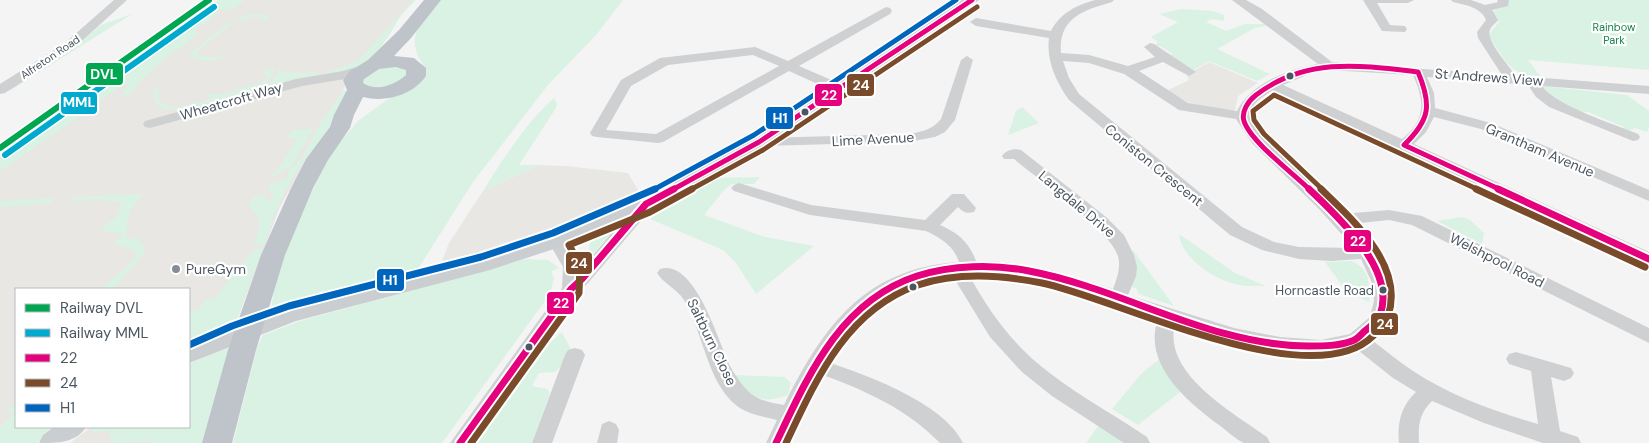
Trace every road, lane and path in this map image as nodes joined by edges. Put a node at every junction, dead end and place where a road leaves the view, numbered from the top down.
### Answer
1 (121, 0) edge
2 (433, 0) edge
3 (1108, 0) edge
4 (1370, 0) edge
5 (1408, 0) edge
6 (1456, 0) edge
7 (1504, 0) edge
8 (1246, 1) edge
9 (1080, 3) edge
10 (978, 5) edge
11 (1483, 9) junction
12 (886, 11) dead end
13 (1400, 29) dead end
14 (405, 34) junction
15 (1055, 34) junction
16 (1150, 48) dead end
17 (1054, 56) junction
18 (1165, 58) junction
19 (967, 60) dead end
20 (412, 64) junction
21 (371, 66) junction
22 (789, 66) junction
23 (1328, 66) junction
24 (1129, 71) junction
25 (1189, 72) dead end
26 (1418, 72) junction
27 (1512, 79) junction
28 (312, 80) junction
29 (1532, 80) junction
30 (1273, 85) junction
31 (356, 88) junction
32 (838, 88) junction
33 (0, 90) edge
34 (391, 90) junction
35 (1649, 90) edge
36 (1429, 112) junction
37 (1242, 116) junction
38 (150, 124) dead end
39 (340, 128) junction
40 (1633, 137) dead end
41 (759, 142) junction
42 (1404, 146) junction
43 (1009, 156) dead end
44 (751, 189) dead end
45 (1649, 196) edge
46 (646, 204) junction
47 (968, 208) dead end
48 (1337, 220) junction
49 (929, 226) junction
50 (556, 241) junction
51 (1366, 253) junction
52 (1649, 259) edge
53 (964, 268) junction
54 (666, 273) dead end
55 (570, 289) junction
56 (1118, 297) junction
57 (1169, 315) junction
58 (1649, 336) edge
59 (1357, 339) junction
60 (190, 354) edge
61 (575, 355) dead end
62 (1516, 359) dead end
63 (815, 365) junction
64 (1540, 366) junction
65 (1564, 373) dead end
66 (1431, 391) junction
67 (790, 415) junction
68 (72, 428) edge
69 (1550, 436) junction
70 (52, 443) edge
71 (217, 443) edge
72 (460, 443) edge
73 (542, 443) edge
74 (776, 443) edge
75 (953, 443) edge
76 (1140, 443) edge
77 (1260, 443) edge
78 (1409, 443) edge
79 (1571, 443) edge

1 - 33 street, Alfreton Road
2 - 14 highway
3 - 9 street
4 - 5 street
4 - 13 street
6 - 11 street
7 - 11 street
8 - 23 street
9 - 15 street
10 - 15 street
10 - 32 main road
11 - 27 street
12 - 22 street
14 - 20 highway
14 - 21 highway
15 - 17 street, Coniston Crescent
16 - 18 street
17 - 24 street
17 - 51 street, Coniston Crescent
18 - 24 street
18 - 25 street
19 - 41 street, Lime Avenue
20 - 21 highway
20 - 34 highway
21 - 28 street, Wheatcroft Way
21 - 31 highway
22 - 22 street
22 - 32 street
23 - 26 street, St Andrews View
23 - 30 street, St Andrews View
24 - 37 street
26 - 27 street, St Andrews View
26 - 36 street
27 - 29 street, St Andrews View
28 - 31 street, Wheatcroft Way
28 - 38 street, Wheatcroft Way
29 - 35 street, St Andrews View
29 - 40 street
30 - 37 street, St Andrews View
30 - 42 street
31 - 34 highway
31 - 39 highway
32 - 41 main road
34 - 39 highway
36 - 42 street
36 - 45 street, Grantham Avenue
37 - 48 street
39 - 71 highway
41 - 46 main road
42 - 52 street
43 - 56 street, Langdale Drive
44 - 49 street
46 - 50 main road
46 - 55 street
47 - 49 street
48 - 51 street
48 - 58 street, Welshpool Road
49 - 53 street
50 - 55 street
50 - 60 main road
51 - 59 street
53 - 56 street
53 - 63 street
53 - 76 street
54 - 67 street, Saltburn Close
55 - 72 street
56 - 57 street
57 - 59 street
57 - 77 street
59 - 66 street
61 - 73 street
62 - 64 street
63 - 67 street
63 - 75 street
64 - 65 street
64 - 69 street
66 - 69 street
66 - 78 street
67 - 74 street
68 - 70 main road
69 - 79 street

